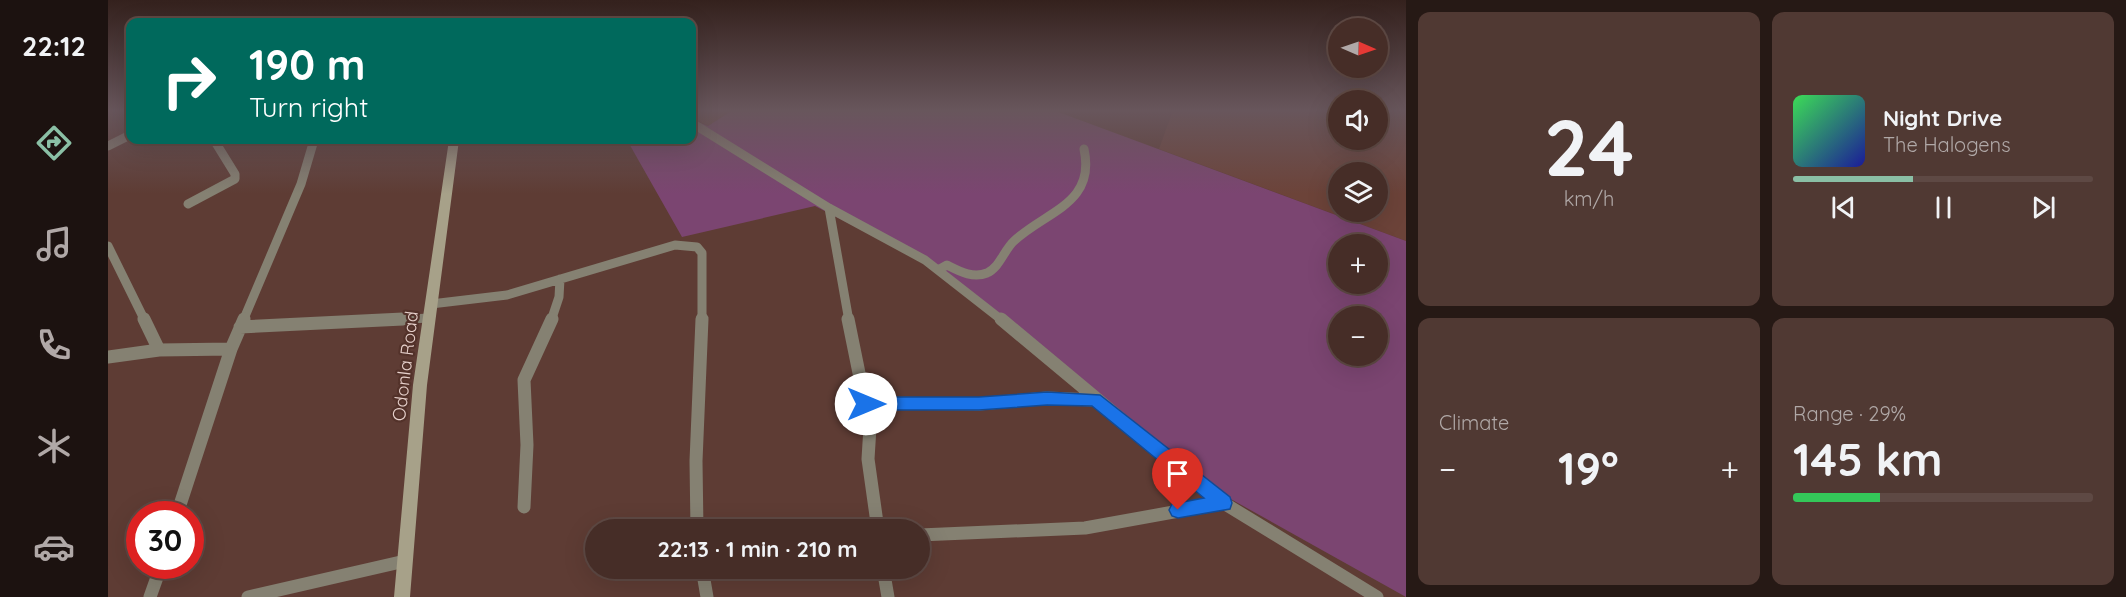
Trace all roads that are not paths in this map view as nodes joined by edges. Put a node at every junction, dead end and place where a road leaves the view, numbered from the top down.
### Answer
1 (124, 138) edge
2 (716, 138) edge
3 (216, 144) edge
4 (313, 144) edge
5 (453, 144) edge
6 (108, 146) edge
7 (1084, 149) dead end
8 (189, 204) dead end
9 (829, 208) junction
10 (108, 246) edge
11 (938, 270) junction
12 (560, 279) junction
13 (430, 311) junction
14 (240, 327) junction
15 (231, 349) junction
16 (159, 350) junction
17 (108, 357) edge
18 (1095, 400) junction
19 (866, 404) junction
20 (181, 501) edge
21 (1224, 503) junction
22 (524, 507) dead end
23 (696, 519) edge
24 (876, 519) edge
25 (930, 535) edge
26 (405, 561) junction
27 (156, 579) edge
28 (704, 579) edge
29 (886, 579) edge
30 (150, 597) edge
31 (248, 597) edge
32 (402, 597) edge
33 (707, 597) edge
34 (888, 597) edge
35 (1377, 597) edge

1 - 6 street
2 - 9 street
3 - 8 street
4 - 14 street
5 - 13 street, Odonla Road
7 - 11 street
9 - 11 street
9 - 19 street
10 - 16 street
11 - 18 street
12 - 13 street
12 - 22 street
12 - 23 street
13 - 14 street
13 - 26 street, Odonla Road
14 - 15 street
15 - 16 street
15 - 20 street
16 - 17 street
18 - 19 street
18 - 21 street
19 - 24 street
21 - 25 street
21 - 35 street
26 - 31 street
26 - 32 street, Odonla Road
27 - 30 street
28 - 33 street
29 - 34 street

